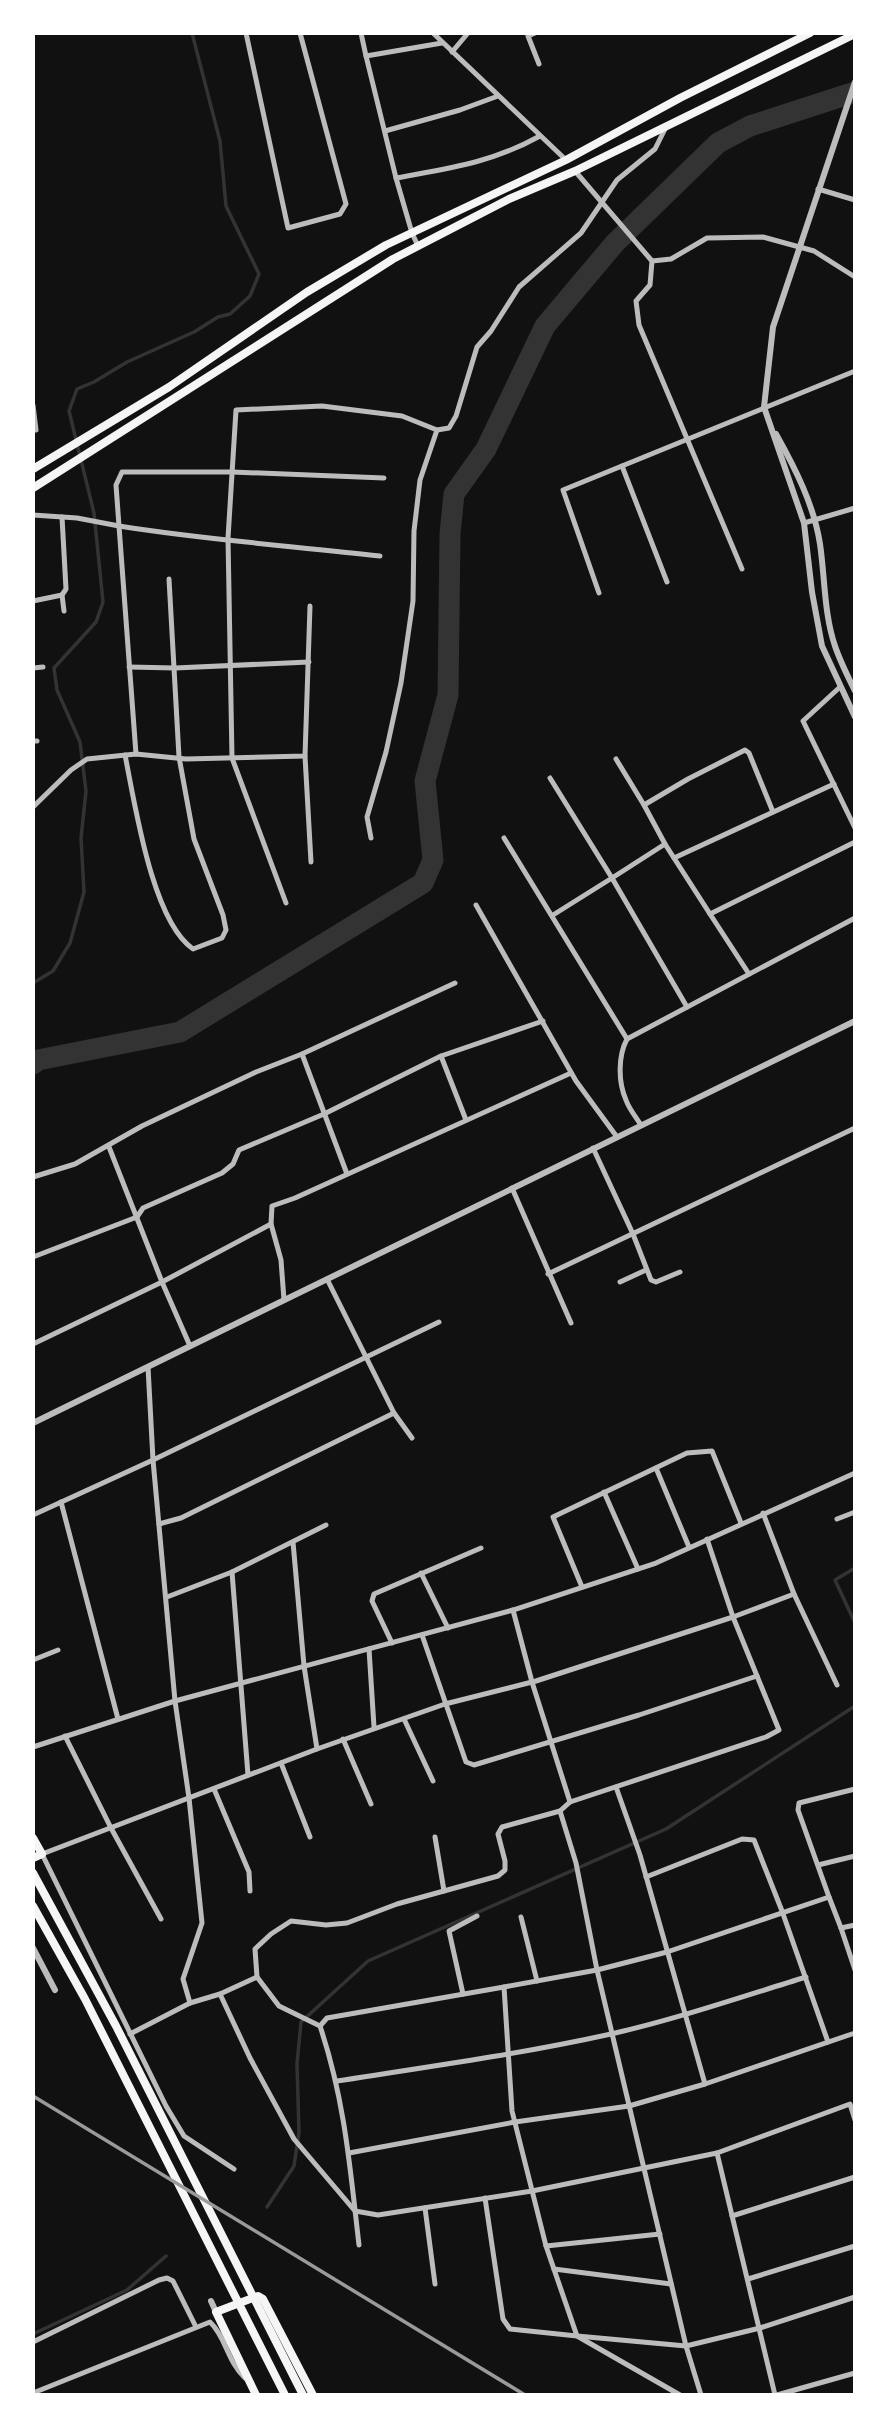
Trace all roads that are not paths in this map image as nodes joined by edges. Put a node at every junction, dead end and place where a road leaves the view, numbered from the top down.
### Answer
1 (247, 33) edge
2 (300, 33) edge
3 (361, 33) edge
4 (433, 33) edge
5 (468, 33) edge
6 (788, 33) edge
7 (810, 33) edge
8 (530, 34) edge
9 (853, 36) edge
10 (442, 43) junction
11 (791, 43) junction
12 (452, 52) junction
13 (366, 56) junction
14 (539, 64) dead end
15 (855, 82) edge
16 (498, 96) junction
17 (667, 124) junction
18 (385, 131) junction
19 (540, 136) junction
20 (566, 160) junction
21 (575, 171) junction
22 (396, 178) junction
23 (818, 189) junction
24 (855, 200) edge
25 (600, 203) junction
26 (412, 233) junction
27 (418, 246) junction
28 (799, 247) junction
29 (652, 261) junction
30 (855, 276) edge
31 (855, 371) edge
32 (33, 405) edge
33 (764, 407) junction
34 (771, 423) junction
35 (33, 430) edge
36 (437, 430) junction
37 (688, 440) junction
38 (622, 466) junction
39 (33, 469) edge
40 (232, 472) junction
41 (384, 478) dead end
42 (33, 488) edge
43 (855, 508) edge
44 (33, 515) edge
45 (62, 517) junction
46 (814, 520) junction
47 (804, 523) junction
48 (119, 526) junction
49 (228, 538) junction
50 (380, 556) dead end
51 (742, 569) dead end
52 (169, 579) dead end
53 (667, 582) dead end
54 (599, 593) dead end
55 (62, 595) junction
56 (33, 601) edge
57 (310, 606) dead end
58 (64, 611) dead end
59 (309, 662) junction
60 (230, 665) junction
61 (43, 667) dead end
62 (129, 667) junction
63 (33, 668) edge
64 (175, 668) junction
65 (840, 687) junction
66 (855, 691) edge
67 (855, 717) edge
68 (136, 754) junction
69 (125, 755) junction
70 (306, 756) junction
71 (179, 757) junction
72 (232, 758) junction
73 (616, 759) dead end
74 (550, 778) dead end
75 (834, 785) junction
76 (644, 805) junction
77 (33, 807) edge
78 (773, 812) junction
79 (855, 828) edge
80 (371, 838) dead end
81 (504, 838) dead end
82 (855, 842) edge
83 (665, 844) junction
84 (674, 858) junction
85 (311, 862) dead end
86 (612, 878) junction
87 (286, 903) dead end
88 (477, 905) dead end
89 (710, 914) junction
90 (553, 915) junction
91 (855, 918) edge
92 (749, 974) junction
93 (455, 983) dead end
94 (687, 1007) junction
95 (543, 1021) junction
96 (855, 1021) edge
97 (627, 1039) junction
98 (302, 1055) junction
99 (441, 1056) junction
100 (571, 1073) junction
101 (324, 1114) junction
102 (466, 1120) junction
103 (641, 1125) junction
104 (855, 1128) edge
105 (617, 1137) junction
106 (109, 1147) junction
107 (593, 1148) junction
108 (347, 1174) junction
109 (33, 1177) edge
110 (512, 1188) junction
111 (138, 1217) junction
112 (271, 1224) junction
113 (634, 1234) junction
114 (33, 1257) edge
115 (646, 1270) junction
116 (680, 1272) dead end
117 (548, 1275) junction
118 (327, 1279) junction
119 (162, 1282) junction
120 (620, 1282) dead end
121 (284, 1300) junction
122 (439, 1322) dead end
123 (571, 1323) dead end
124 (33, 1344) edge
125 (190, 1346) junction
126 (366, 1357) junction
127 (148, 1367) junction
128 (394, 1413) junction
129 (33, 1423) edge
130 (412, 1438) dead end
131 (153, 1460) junction
132 (656, 1468) junction
133 (855, 1472) edge
134 (604, 1492) junction
135 (61, 1502) junction
136 (855, 1512) edge
137 (763, 1513) junction
138 (33, 1515) edge
139 (837, 1519) dead end
140 (159, 1524) junction
141 (741, 1524) junction
142 (327, 1525) dead end
143 (707, 1539) junction
144 (293, 1542) junction
145 (689, 1547) junction
146 (481, 1548) dead end
147 (638, 1569) junction
148 (232, 1572) junction
149 (421, 1573) junction
150 (582, 1587) junction
151 (794, 1594) junction
152 (167, 1597) junction
153 (513, 1610) junction
154 (733, 1617) junction
155 (448, 1628) junction
156 (422, 1635) junction
157 (393, 1643) junction
158 (369, 1649) junction
159 (58, 1650) dead end
160 (33, 1660) edge
161 (304, 1666) junction
162 (757, 1676) junction
163 (532, 1682) junction
164 (241, 1683) junction
165 (837, 1685) dead end
166 (175, 1701) junction
167 (445, 1704) junction
168 (118, 1719) junction
169 (404, 1719) junction
170 (374, 1727) junction
171 (65, 1736) junction
172 (343, 1739) junction
173 (551, 1741) junction
174 (33, 1747) edge
175 (317, 1749) junction
176 (281, 1763) junction
177 (248, 1775) junction
178 (433, 1781) dead end
179 (616, 1787) junction
180 (214, 1789) junction
181 (855, 1789) edge
182 (189, 1798) junction
183 (570, 1802) junction
184 (371, 1804) dead end
185 (560, 1811) junction
186 (111, 1828) junction
187 (310, 1837) dead end
188 (435, 1837) dead end
189 (33, 1838) edge
190 (38, 1856) edge
191 (855, 1856) edge
192 (818, 1865) junction
193 (33, 1873) edge
194 (646, 1877) junction
195 (250, 1891) dead end
196 (444, 1891) junction
197 (829, 1897) junction
198 (33, 1906) edge
199 (782, 1911) junction
200 (477, 1916) dead end
201 (521, 1917) dead end
202 (161, 1919) dead end
203 (855, 1925) edge
204 (841, 1928) junction
205 (33, 1948) edge
206 (667, 1952) junction
207 (597, 1970) junction
208 (855, 1970) edge
209 (257, 1977) junction
210 (806, 1977) junction
211 (537, 1981) junction
212 (504, 1987) junction
213 (55, 1990) dead end
214 (220, 1994) junction
215 (463, 1994) junction
216 (190, 2003) junction
217 (685, 2015) junction
218 (320, 2026) junction
219 (855, 2033) edge
220 (130, 2034) junction
221 (612, 2034) junction
222 (828, 2042) junction
223 (508, 2055) junction
224 (337, 2081) junction
225 (705, 2084) junction
226 (629, 2106) junction
227 (855, 2120) edge
228 (515, 2122) junction
229 (349, 2153) junction
230 (716, 2153) junction
231 (644, 2168) junction
232 (234, 2169) dead end
233 (855, 2177) edge
234 (532, 2191) junction
235 (485, 2198) junction
236 (425, 2208) junction
237 (355, 2211) junction
238 (732, 2216) junction
239 (660, 2234) junction
240 (359, 2245) dead end
241 (546, 2246) junction
242 (855, 2246) edge
243 (554, 2269) junction
244 (748, 2279) junction
245 (435, 2284) dead end
246 (671, 2284) junction
247 (855, 2297) edge
248 (211, 2301) dead end
249 (216, 2312) junction
250 (196, 2327) junction
251 (760, 2328) junction
252 (577, 2336) junction
253 (33, 2342) edge
254 (686, 2346) junction
255 (855, 2373) edge
256 (250, 2382) junction
257 (33, 2393) edge
258 (256, 2395) edge
259 (285, 2395) edge
260 (303, 2395) edge
261 (313, 2395) edge
262 (680, 2395) edge
263 (701, 2395) edge
264 (776, 2395) edge

1 - 2 street
3 - 13 street
4 - 10 street
5 - 12 street
6 - 11 street
7 - 11 main road
8 - 14 street
9 - 17 main road
10 - 12 street
10 - 13 street
11 - 20 main road
12 - 16 street
13 - 18 street
15 - 23 street
16 - 18 street
16 - 19 street
17 - 21 main road
17 - 25 street
18 - 22 street
19 - 20 street
19 - 22 street
20 - 26 main road
21 - 25 street
21 - 27 main road
22 - 26 street
23 - 24 street
23 - 28 street
25 - 29 street
25 - 36 street
26 - 27 street
26 - 39 main road
27 - 42 main road
28 - 29 street
28 - 30 street
28 - 33 street
29 - 37 street
31 - 33 street
32 - 35 street
33 - 34 street
33 - 37 street
34 - 46 street
34 - 47 street
36 - 40 street
36 - 80 street
37 - 38 street
37 - 51 street
38 - 53 street
38 - 54 street
40 - 41 street
40 - 48 street
40 - 49 street
43 - 46 street
44 - 45 street
45 - 48 street
45 - 55 street
46 - 47 street
46 - 66 street
47 - 65 street
48 - 49 street
48 - 62 street
49 - 50 street
49 - 60 street
52 - 64 street
55 - 56 street
55 - 58 street
57 - 59 street
59 - 60 street
59 - 70 street
60 - 64 street
60 - 72 street
61 - 63 street
62 - 64 street
62 - 68 street
64 - 71 street
65 - 67 street
65 - 75 street
68 - 69 street
68 - 71 street
69 - 71 street
69 - 77 street
70 - 72 street
70 - 85 street
71 - 72 street
72 - 87 street
73 - 76 street
74 - 86 street
75 - 78 street
75 - 79 street
76 - 78 street
76 - 83 street
78 - 84 street
81 - 90 street
82 - 89 street
83 - 84 street
83 - 86 street
84 - 89 street
86 - 90 street
86 - 94 street
88 - 95 street
89 - 92 street
90 - 97 street
91 - 92 street
92 - 94 street
93 - 98 street
94 - 97 street
95 - 99 street
95 - 100 street
96 - 103 street
97 - 103 street
98 - 101 street
98 - 106 street
99 - 101 street
99 - 102 street
100 - 102 street
100 - 105 street
101 - 108 street
101 - 111 street
102 - 108 street
103 - 105 street
104 - 113 street
105 - 107 street
106 - 109 street
106 - 111 street
107 - 110 street
107 - 113 street
108 - 112 street
110 - 117 street
110 - 118 street
111 - 114 street
111 - 119 street
112 - 119 street
112 - 121 street
113 - 115 street
113 - 117 street
115 - 116 street
115 - 120 street
117 - 123 street
118 - 121 street
118 - 126 street
119 - 124 street
119 - 125 street
121 - 125 street
122 - 126 street
125 - 127 street
126 - 128 street
126 - 131 street
127 - 129 street
127 - 131 street
128 - 130 street
128 - 140 street
131 - 135 street
131 - 140 street
132 - 134 street
132 - 141 street
132 - 145 street
133 - 137 street
134 - 147 street
134 - 150 street
135 - 138 street
135 - 168 street
136 - 139 street
137 - 141 street
137 - 151 street
140 - 152 street
141 - 143 street
142 - 144 street
143 - 145 street
143 - 154 street
144 - 148 street
144 - 161 street
145 - 147 street
146 - 149 street
147 - 150 street
148 - 152 street
148 - 164 street
149 - 155 street
149 - 157 street
150 - 153 street
151 - 154 street
151 - 165 street
152 - 166 street
153 - 155 street
153 - 163 street
154 - 162 street
154 - 163 street
155 - 156 street
156 - 157 street
156 - 167 street
157 - 158 street
158 - 161 street
158 - 170 street
159 - 160 street
161 - 164 street
161 - 175 street
162 - 173 street
162 - 179 street
163 - 167 street
163 - 173 street
164 - 166 street
164 - 177 street
166 - 168 street
166 - 182 street
167 - 169 street
167 - 173 street
168 - 171 street
169 - 170 street
169 - 178 street
170 - 172 street
171 - 174 street
171 - 186 street
172 - 175 street
172 - 184 street
173 - 183 street
175 - 176 street
176 - 177 street
176 - 187 street
177 - 180 street
179 - 183 street
179 - 194 street
180 - 182 street
180 - 195 street
181 - 192 street
182 - 186 street
182 - 216 street
183 - 185 street
185 - 196 street
185 - 207 street
186 - 190 street
186 - 202 street
188 - 196 street
189 - 190 main road
190 - 220 street
191 - 192 street
192 - 197 street
193 - 260 main road
194 - 199 street
194 - 206 street
196 - 209 street
197 - 199 street
197 - 204 street
198 - 259 main road
199 - 206 street
199 - 210 street
200 - 215 street
201 - 211 street
203 - 204 street
204 - 208 street
205 - 213 street
206 - 207 street
206 - 217 street
207 - 211 street
207 - 221 street
209 - 214 street
209 - 218 street
210 - 217 street
210 - 222 street
211 - 212 street
212 - 215 street
212 - 223 street
214 - 216 street
214 - 237 street
215 - 218 street
216 - 220 street
217 - 221 street
217 - 225 street
218 - 224 street
219 - 222 street
220 - 232 street
221 - 223 street
221 - 226 street
222 - 225 street
223 - 224 street
223 - 228 street
224 - 229 street
225 - 226 street
226 - 228 street
226 - 231 street
227 - 230 street
228 - 229 street
228 - 234 street
229 - 237 street
230 - 231 street
230 - 238 street
231 - 234 street
231 - 239 street
233 - 238 street
234 - 235 street
234 - 241 street
235 - 236 street
235 - 252 street
236 - 237 street
236 - 245 street
237 - 240 street
238 - 244 street
239 - 241 street
239 - 246 street
241 - 243 street
242 - 244 street
243 - 246 street
243 - 252 street
244 - 251 street
246 - 254 street
247 - 251 street
248 - 249 street
249 - 256 main road
249 - 261 main road
250 - 253 street
250 - 256 street
250 - 257 street
251 - 254 street
251 - 264 street
252 - 254 street
252 - 262 street
254 - 263 street
255 - 264 street
256 - 258 main road

